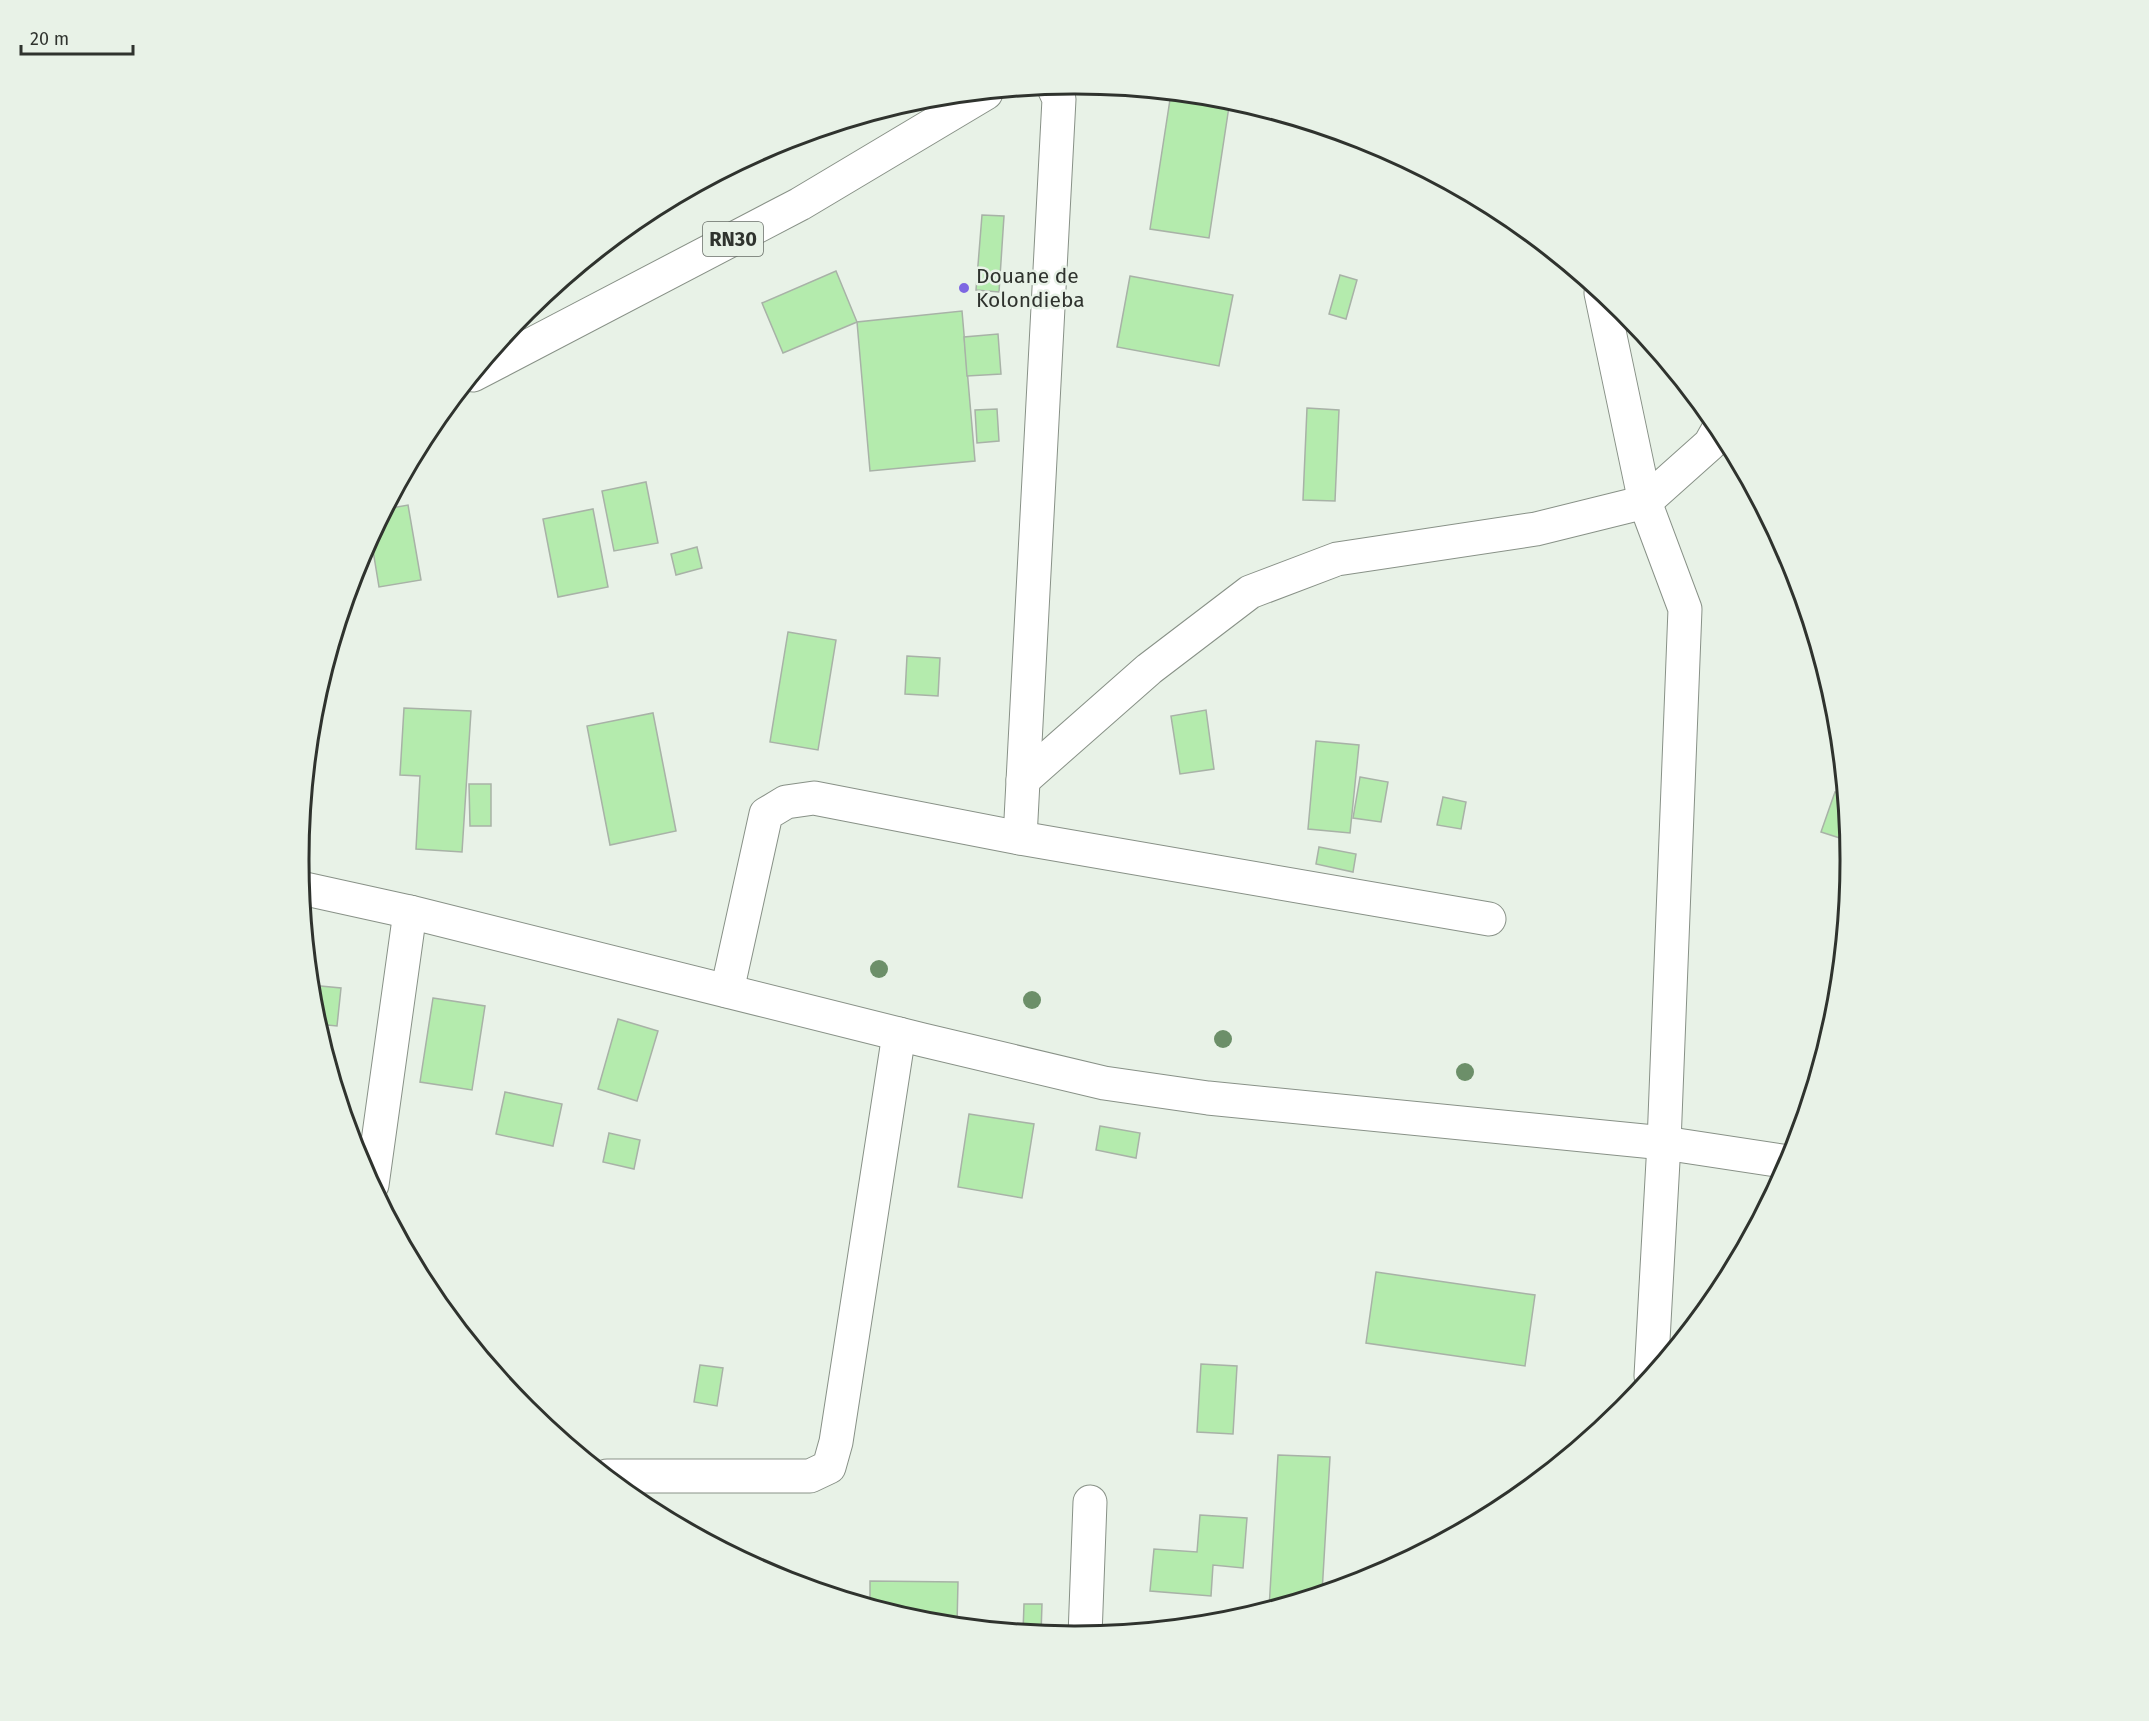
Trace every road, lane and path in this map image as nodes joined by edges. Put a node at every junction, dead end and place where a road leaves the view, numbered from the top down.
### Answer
1 (1057, 95) edge
2 (972, 102) edge
3 (1604, 308) edge
4 (490, 366) edge
5 (1713, 438) edge
6 (1645, 502) junction
7 (1023, 780) junction
8 (1020, 838) junction
9 (310, 890) edge
10 (410, 912) junction
11 (1488, 919) dead end
12 (727, 991) junction
13 (899, 1034) junction
14 (1664, 1143) junction
15 (1779, 1160) edge
16 (373, 1167) edge
17 (1652, 1364) edge
18 (619, 1476) edge
19 (1090, 1502) dead end
20 (1085, 1626) edge

1 - 7 street
2 - 4 street, RN30
3 - 6 street
5 - 6 street
6 - 7 street
6 - 14 street
7 - 8 street
8 - 11 street
8 - 12 street
9 - 10 street
10 - 12 street
10 - 16 street
12 - 13 street
13 - 14 street
13 - 18 street
14 - 15 street
14 - 17 street
19 - 20 street

